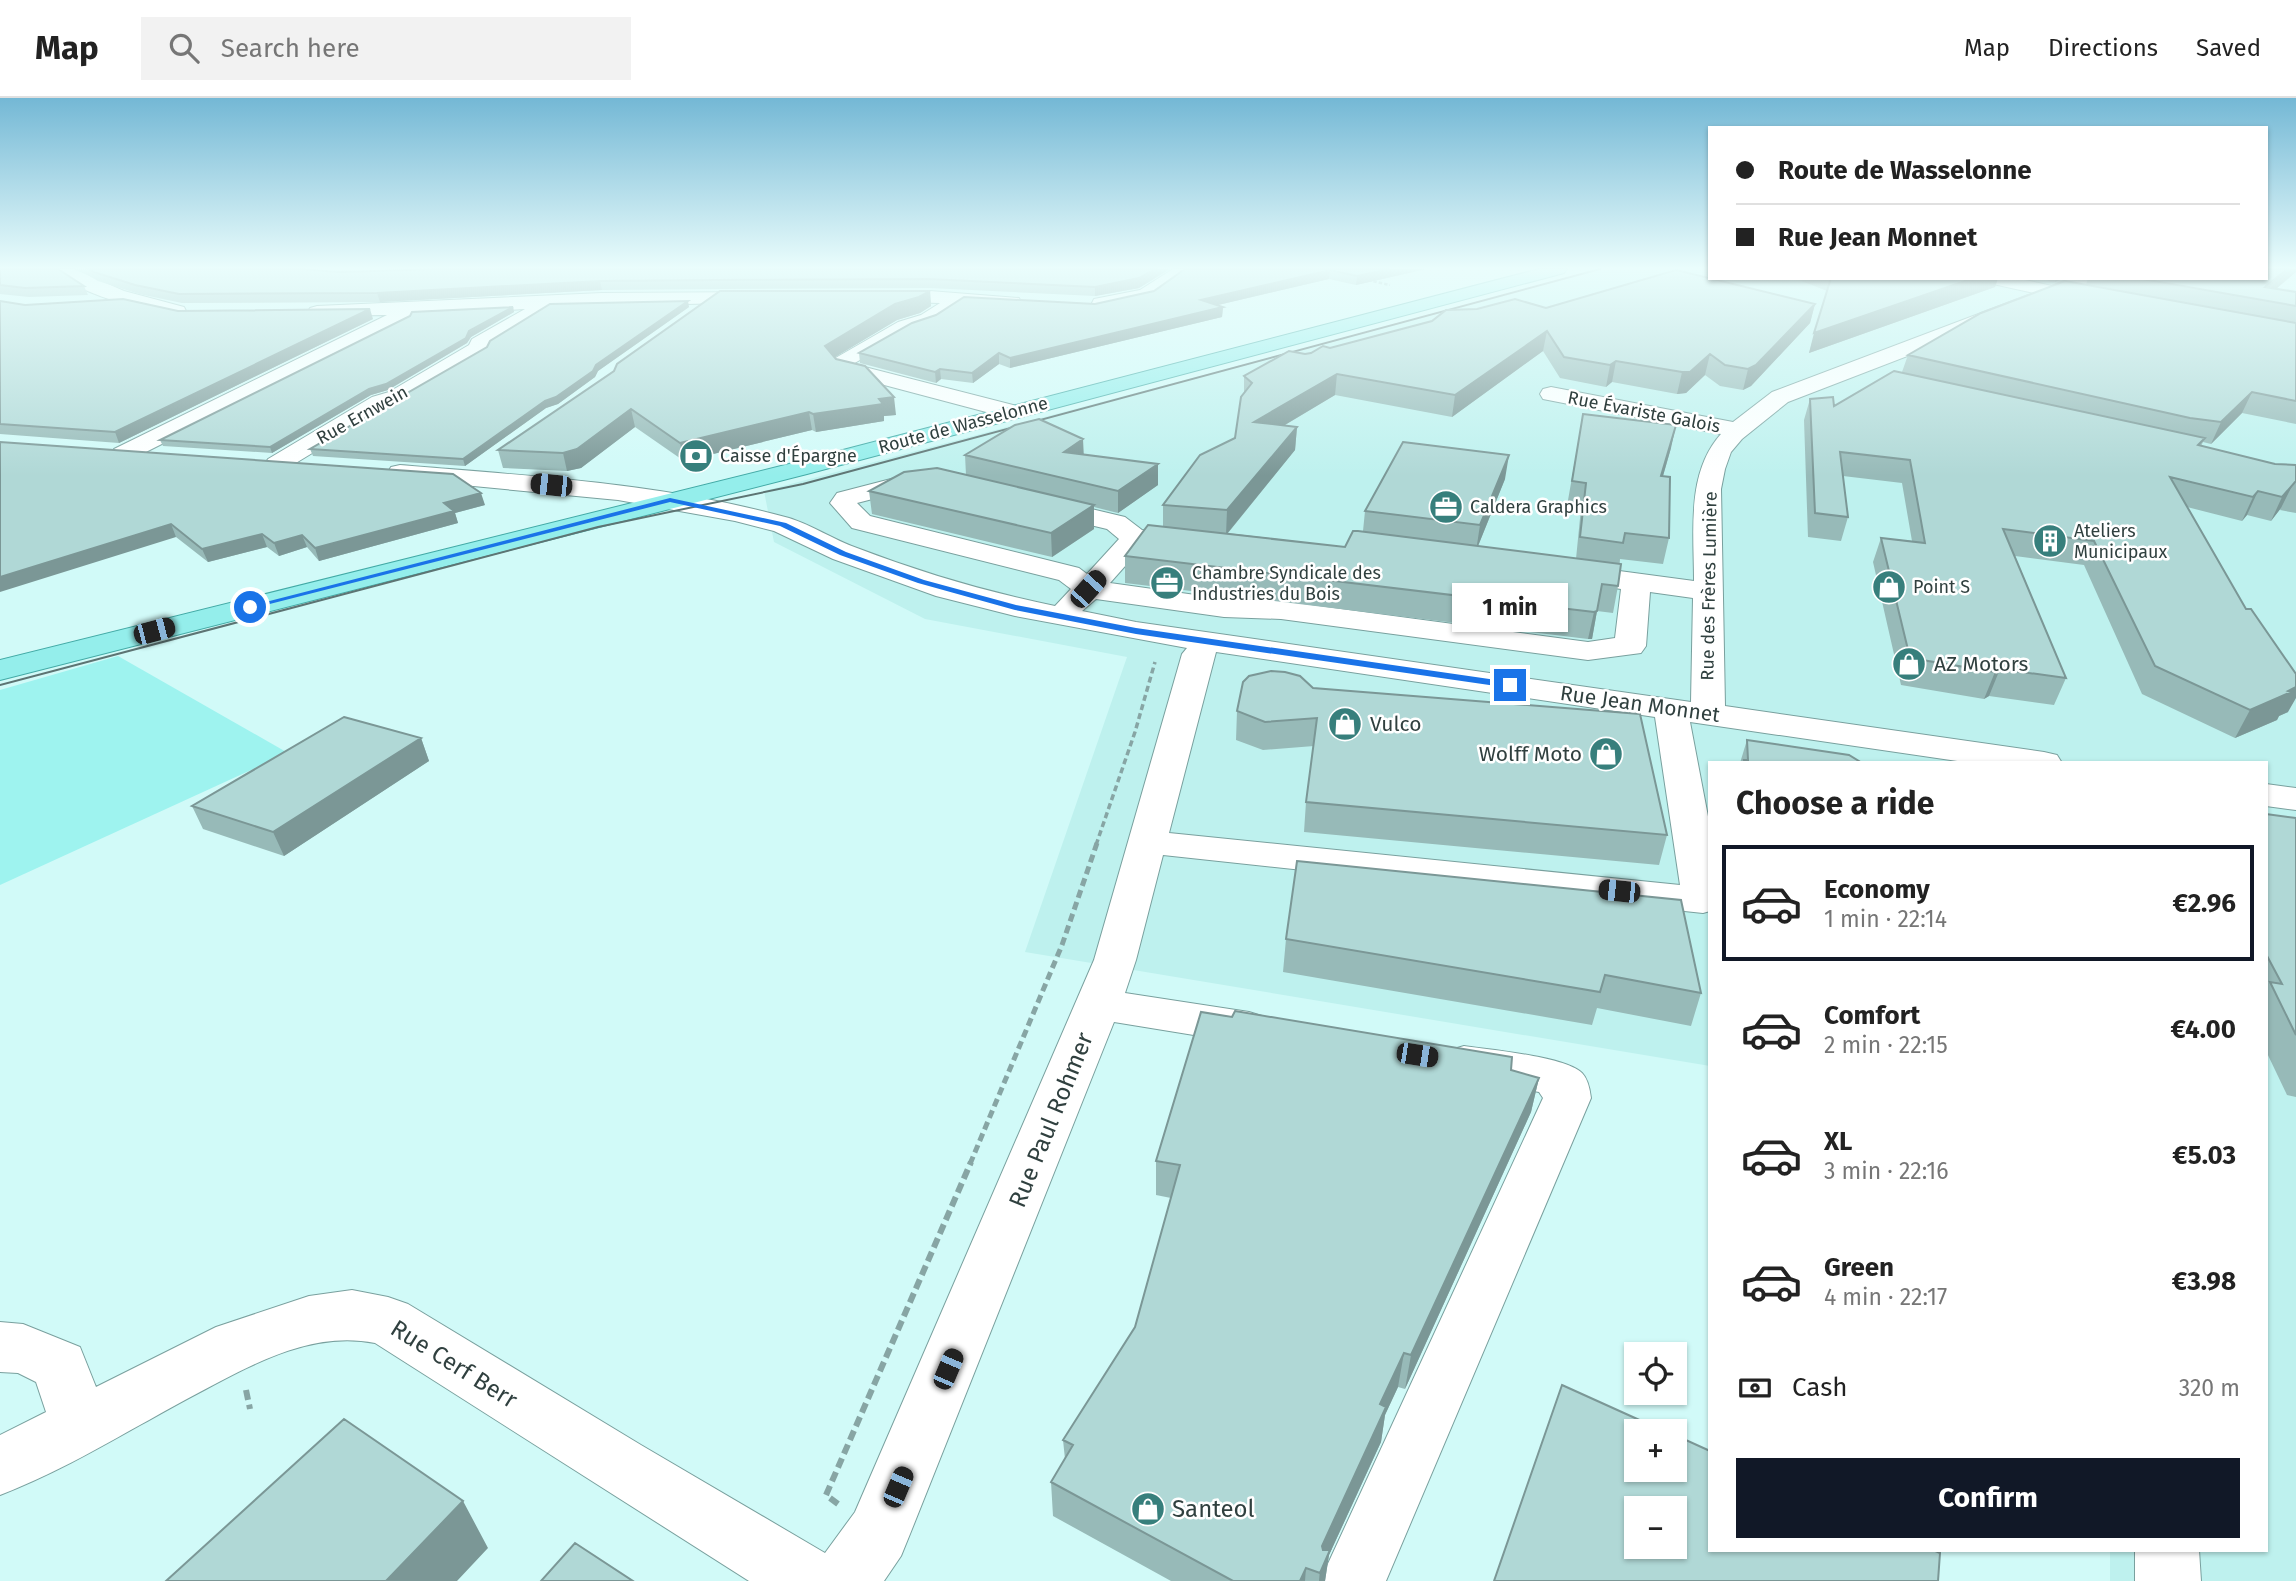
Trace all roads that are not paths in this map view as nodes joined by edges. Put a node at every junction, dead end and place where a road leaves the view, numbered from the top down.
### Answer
1 (354, 338) edge
2 (488, 338) edge
3 (884, 338) edge
4 (1294, 338) edge
5 (1932, 338) edge
6 (1844, 372) junction
7 (1884, 381) edge
8 (1551, 394) dead end
9 (1013, 412) junction
10 (1737, 430) junction
11 (164, 457) edge
12 (494, 461) dead end
13 (316, 466) edge
14 (381, 470) edge
15 (473, 476) junction
16 (939, 480) edge
17 (670, 500) junction
18 (1021, 500) edge
19 (1135, 538) junction
20 (1217, 545) edge
21 (1543, 570) edge
22 (1636, 582) junction
23 (1088, 589) junction
24 (1707, 591) junction
25 (1058, 617) junction
26 (1202, 651) junction
27 (0, 670) edge
28 (1690, 711) junction
29 (2030, 761) edge
30 (2268, 795) edge
31 (2296, 799) edge
32 (1147, 842) junction
33 (1099, 1004) junction
34 (1290, 1035) edge
35 (1413, 1055) edge
36 (0, 1347) edge
37 (80, 1426) junction
38 (0, 1466) edge
39 (2167, 1552) edge
40 (810, 1581) edge
41 (844, 1581) edge
42 (1353, 1581) edge
43 (2168, 1581) edge

1 - 11 street
2 - 13 street, Rue Ernwein
3 - 9 street
4 - 9 main road, Route de Wasselonne
5 - 6 street, Rue des Frères Lumière
6 - 7 street
6 - 10 street, Rue des Frères Lumière
8 - 10 street, Rue Évariste Galois
9 - 17 main road, Route de Wasselonne
10 - 24 street, Rue des Frères Lumière
12 - 15 street
14 - 15 street, Rue Jean Monnet
15 - 17 street, Rue Jean Monnet
16 - 23 street
17 - 25 street, Rue Jean Monnet
17 - 27 main road, Route de Wasselonne
18 - 19 street
19 - 20 street
19 - 23 street
21 - 22 street
22 - 23 street
22 - 24 street
23 - 25 street
24 - 28 street, Rue des Frères Lumière
25 - 26 street, Rue Jean Monnet
26 - 28 street, Rue Jean Monnet
26 - 32 street, Rue Paul Rohmer
28 - 29 street, Rue Jean Monnet
28 - 32 street, Rue des Frères Lumière
30 - 31 street
32 - 33 street, Rue Paul Rohmer
33 - 34 street
33 - 41 street, Rue Paul Rohmer
35 - 42 street
36 - 37 street
37 - 38 street, Rue Cerf Berr
37 - 40 street, Rue Cerf Berr
39 - 43 street

